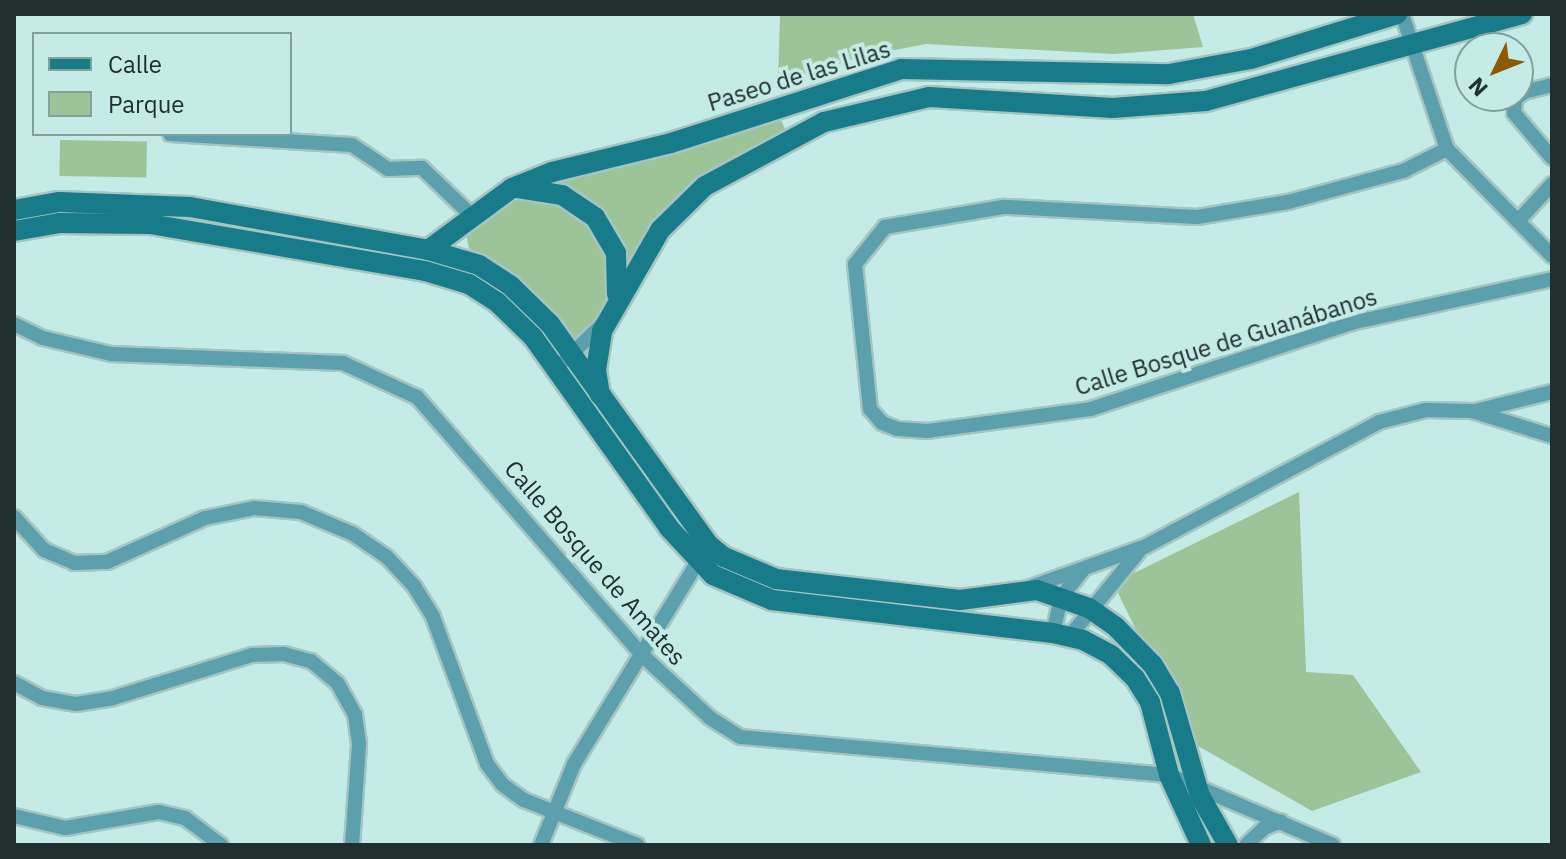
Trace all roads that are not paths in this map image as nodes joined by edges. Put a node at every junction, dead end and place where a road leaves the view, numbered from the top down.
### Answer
1 (1399, 14) edge
2 (1522, 14) edge
3 (1412, 43) junction
4 (1552, 85) edge
5 (203, 136) edge
6 (1447, 149) junction
7 (1552, 158) edge
8 (1552, 184) edge
9 (512, 188) junction
10 (14, 210) edge
11 (471, 215) junction
12 (1518, 221) junction
13 (14, 231) edge
14 (428, 250) junction
15 (1552, 256) edge
16 (1552, 279) edge
17 (617, 298) junction
18 (607, 319) junction
19 (14, 324) edge
20 (563, 362) junction
21 (1552, 392) edge
22 (600, 399) junction
23 (1472, 411) junction
24 (1552, 436) edge
25 (14, 517) edge
26 (709, 545) junction
27 (1146, 546) junction
28 (697, 563) junction
29 (1094, 564) junction
30 (1024, 589) junction
31 (1061, 597) junction
32 (1089, 608) junction
33 (1061, 634) junction
34 (642, 655) junction
35 (14, 683) edge
36 (1169, 775) junction
37 (1196, 783) junction
38 (553, 812) junction
39 (14, 816) edge
40 (1281, 821) junction
41 (221, 845) edge
42 (352, 845) edge
43 (541, 845) edge
44 (637, 845) edge
45 (1201, 845) edge
46 (1228, 845) edge
47 (1246, 845) edge
48 (1333, 845) edge

1 - 3 street
1 - 9 street, Paseo de las Lilas
2 - 3 street, Paseo de las Lilas
3 - 6 street
3 - 17 street, Paseo de las Lilas
4 - 7 street
5 - 11 street
6 - 12 street
6 - 16 street, Calle Bosque de Guanábanos
8 - 12 street
9 - 11 street, Paseo de las Lilas
9 - 17 street
10 - 14 street
11 - 14 street, Paseo de las Lilas
12 - 15 street
13 - 20 street
14 - 20 street
17 - 18 street, Paseo de las Lilas
18 - 20 street, Paseo de las Lilas
18 - 22 street, Paseo de las Lilas
19 - 34 street, Calle Bosque de Amates
20 - 22 street
20 - 28 street
21 - 23 street
22 - 26 street
23 - 24 street
23 - 27 street
25 - 38 street
26 - 28 street
26 - 30 street
27 - 29 street
27 - 32 street
28 - 33 street
28 - 34 street
29 - 30 street
29 - 31 street
30 - 31 street
31 - 32 street
31 - 33 street
32 - 33 street
32 - 37 street
33 - 36 street
34 - 36 street, Calle Bosque de Amates
34 - 38 street
35 - 42 street
36 - 37 street, Calle Bosque de Amates
36 - 45 street
37 - 40 street, Calle Bosque de Amates
37 - 46 street
38 - 43 street
38 - 44 street
39 - 41 street
40 - 47 street
40 - 48 street, Calle Bosque de Amates

